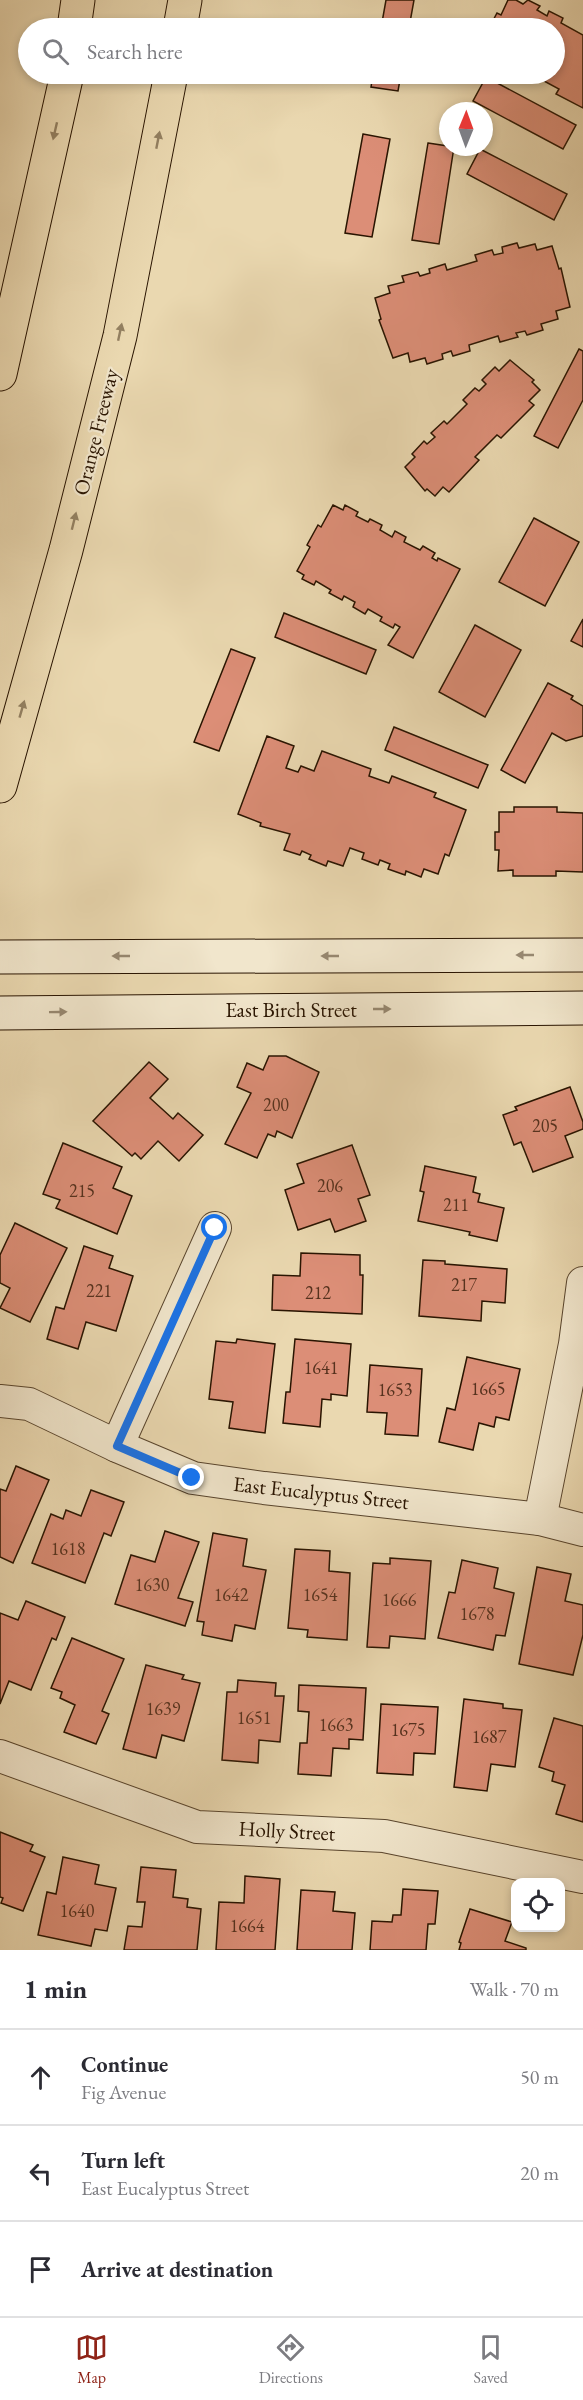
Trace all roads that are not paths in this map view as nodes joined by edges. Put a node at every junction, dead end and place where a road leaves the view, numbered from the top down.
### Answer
1 (78, 0) edge
2 (185, 0) edge
3 (75, 18) edge
4 (182, 18) edge
5 (65, 84) edge
6 (169, 84) edge
7 (0, 374) edge
8 (0, 786) edge
9 (583, 955) edge
10 (0, 957) edge
11 (583, 1008) edge
12 (0, 1012) edge
13 (215, 1228) dead end
14 (583, 1283) edge
15 (0, 1401) edge
16 (117, 1446) junction
17 (540, 1519) junction
18 (583, 1530) edge
19 (0, 1756) edge
20 (583, 1877) edge

1 - 3 highway
2 - 4 highway
5 -> 7 highway
8 -> 6 highway, Orange Freeway
9 -> 10 street
12 -> 11 street, East Birch Street
13 - 16 street
14 - 17 street
15 - 16 street, East Eucalyptus Street
16 - 17 street, East Eucalyptus Street
17 - 18 street, East Eucalyptus Street
19 - 20 street, Holly Street

